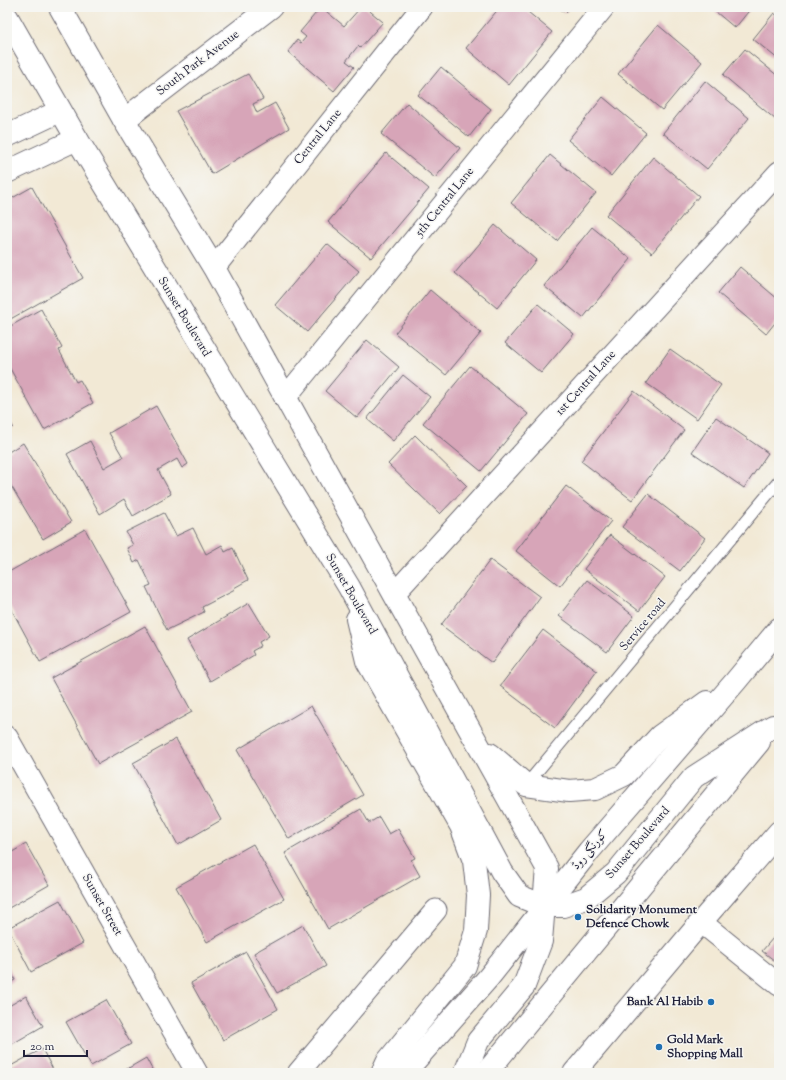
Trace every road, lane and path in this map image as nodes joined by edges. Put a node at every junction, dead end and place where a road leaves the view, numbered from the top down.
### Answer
1 (60, 7) edge
2 (271, 7) edge
3 (422, 7) edge
4 (604, 7) edge
5 (7, 17) edge
6 (60, 110) junction
7 (124, 120) junction
8 (7, 136) edge
9 (77, 139) junction
10 (7, 172) edge
11 (779, 172) edge
12 (214, 268) junction
13 (285, 398) junction
14 (779, 481) edge
15 (349, 587) junction
16 (394, 594) junction
17 (779, 629) edge
18 (735, 682) junction
19 (776, 722) edge
20 (7, 737) edge
21 (478, 745) junction
22 (526, 785) junction
23 (779, 832) edge
24 (544, 906) junction
25 (436, 910) dead end
26 (701, 922) junction
27 (779, 985) edge
28 (197, 1073) edge
29 (298, 1073) edge
30 (382, 1073) edge
31 (404, 1073) edge
32 (465, 1073) edge
33 (486, 1073) edge
34 (574, 1073) edge

1 - 7 main road
2 - 7 main road, South Park Avenue
3 - 12 street, Central Lane
4 - 13 street, 5th Central Lane
5 - 6 main road, Sunset Boulevard
6 - 8 main road
6 - 9 main road, Sunset Boulevard
7 - 12 main road
9 - 10 main road
9 - 15 main road, Sunset Boulevard
11 - 16 street, 1st Central Lane
12 - 13 main road
13 - 16 main road
14 - 22 lane, Service road
15 - 24 main road, Sunset Boulevard
15 - 30 main road
16 - 21 main road
17 - 18 main road, کورنگی روڈ
18 - 22 main road
18 - 24 main road, کورنگی روڈ
19 - 24 main road, Sunset Boulevard
19 - 33 main road
20 - 28 street, Sunset Street
21 - 22 main road
21 - 24 main road
23 - 26 main road
24 - 31 main road, کورنگی روڈ
24 - 32 main road
25 - 29 street
26 - 27 street
26 - 34 main road

